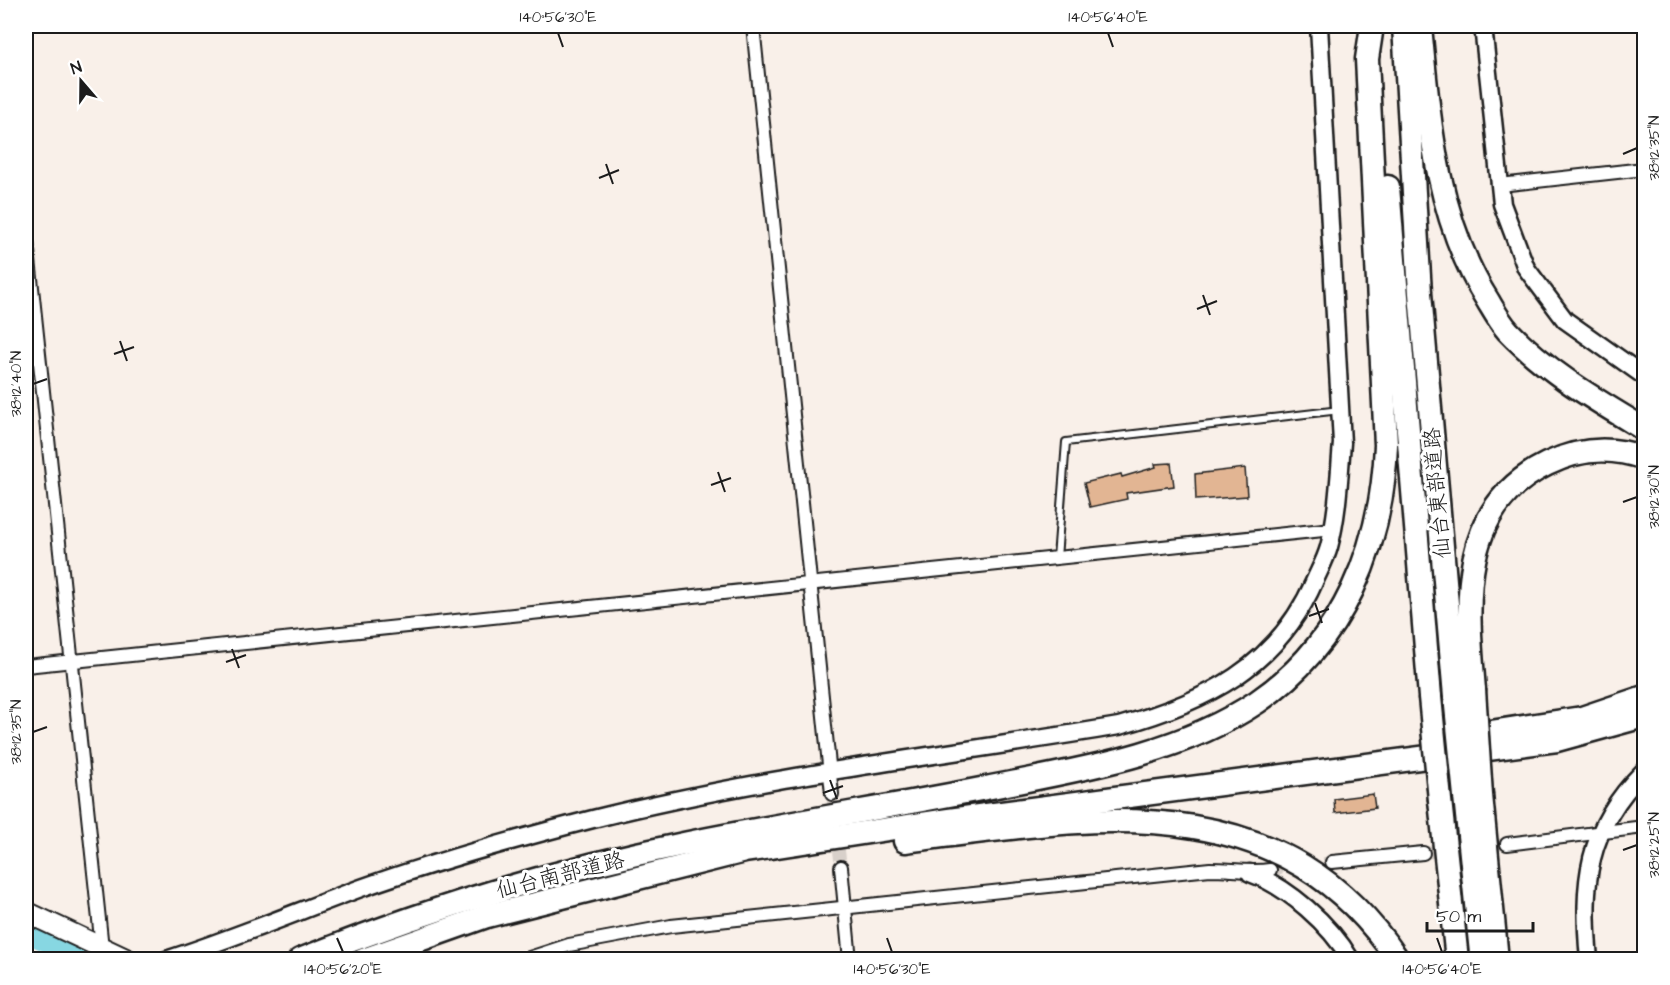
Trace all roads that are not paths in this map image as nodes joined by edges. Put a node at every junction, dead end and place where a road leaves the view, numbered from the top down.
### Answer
1 (753, 26) edge
2 (1319, 26) edge
3 (1372, 26) edge
4 (1378, 26) edge
5 (1404, 26) edge
6 (1420, 26) edge
7 (1483, 26) edge
8 (1644, 169) edge
9 (1500, 184) junction
10 (26, 231) edge
11 (1644, 375) edge
12 (1340, 410) junction
13 (1644, 429) edge
14 (1644, 458) edge
15 (1333, 529) junction
16 (1057, 558) junction
17 (809, 584) junction
18 (70, 662) junction
19 (26, 666) edge
20 (1464, 693) junction
21 (1644, 697) edge
22 (1644, 716) edge
23 (829, 770) junction
24 (1644, 771) edge
25 (832, 794) tunnel mouth
26 (1473, 796) junction
27 (828, 819) junction
28 (1644, 827) edge
29 (1599, 832) junction
30 (1507, 844) tunnel mouth
31 (1423, 853) tunnel mouth
32 (1332, 862) tunnel mouth
33 (695, 865) junction
34 (841, 867) tunnel mouth
35 (1270, 870) tunnel mouth
36 (1250, 873) junction
37 (845, 908) junction
38 (26, 912) edge
39 (102, 948) junction
40 (128, 960) edge
41 (166, 960) edge
42 (300, 960) edge
43 (363, 960) edge
44 (522, 960) edge
45 (850, 960) edge
46 (1351, 960) edge
47 (1398, 960) edge
48 (1456, 960) edge
49 (1482, 960) edge
50 (1497, 960) edge
51 (1589, 960) edge

1 - 17 street
2 - 12 street
3 - 27 highway
4 - 48 highway, 仙台東部道路, bridge
5 - 20 highway, 仙台東部道路
6 - 13 highway
7 - 9 street
8 - 9 street
9 - 11 street
10 - 18 street
12 - 15 street
12 - 16 lane
14 - 20 highway
15 - 16 street
15 - 23 street
16 - 17 street
17 - 18 street
17 - 23 street
18 - 19 street
18 - 39 street
20 - 26 highway, 仙台東部道路, bridge
21 - 27 highway
22 - 33 highway
23 - 25 street
23 - 41 street
24 - 29 street
26 - 49 highway, 仙台東部道路
26 - 50 highway
27 - 42 highway, 仙台南部道路
28 - 29 street
29 - 30 street
29 - 51 street
31 - 32 street
33 - 43 highway, 仙台南部道路
33 - 47 highway
34 - 37 street
35 - 36 street
36 - 37 street
36 - 46 street
37 - 44 street
37 - 45 street
38 - 39 main road
39 - 40 main road

